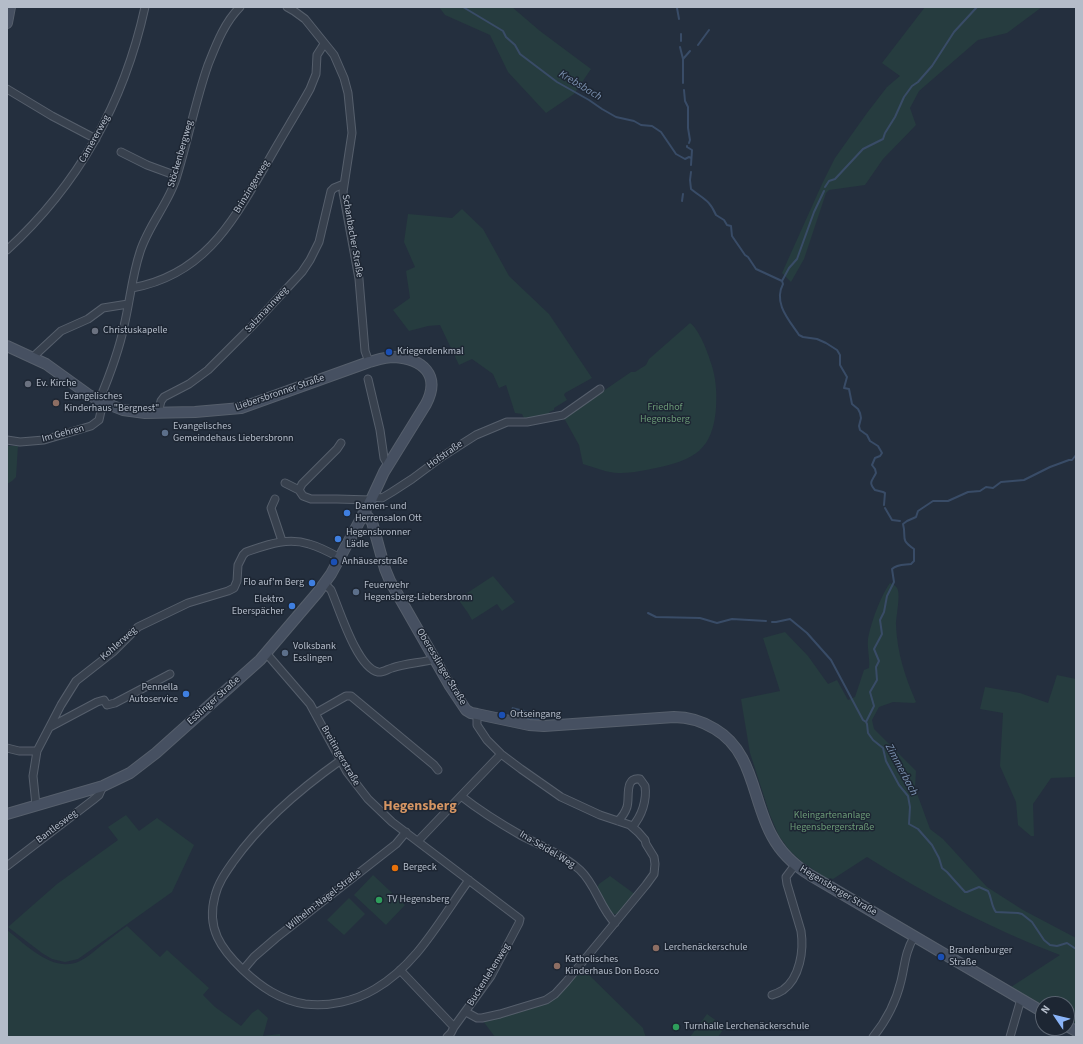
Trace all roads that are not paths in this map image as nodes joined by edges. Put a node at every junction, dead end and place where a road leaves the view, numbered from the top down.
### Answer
1 (10, 7) edge
2 (145, 7) edge
3 (240, 7) edge
4 (286, 7) edge
5 (7, 23) edge
6 (324, 44) junction
7 (7, 89) edge
8 (96, 139) junction
9 (121, 152) dead end
10 (177, 176) junction
11 (344, 184) junction
12 (7, 250) edge
13 (132, 288) junction
14 (128, 304) junction
15 (7, 346) edge
16 (32, 357) junction
17 (369, 362) junction
18 (368, 379) dead end
19 (600, 390) dead end
20 (101, 402) junction
21 (158, 413) junction
22 (7, 440) edge
23 (341, 443) dead end
24 (388, 465) junction
25 (285, 483) dead end
26 (299, 490) junction
27 (275, 499) dead end
28 (372, 499) junction
29 (364, 514) junction
30 (282, 541) junction
31 (340, 558) junction
32 (325, 584) junction
33 (266, 653) junction
34 (435, 659) junction
35 (170, 674) dead end
36 (316, 713) junction
37 (477, 714) junction
38 (50, 727) junction
39 (7, 748) edge
40 (37, 752) junction
41 (501, 754) junction
42 (341, 760) junction
43 (438, 770) dead end
44 (103, 786) junction
45 (461, 796) junction
46 (36, 805) junction
47 (7, 814) edge
48 (618, 821) junction
49 (632, 827) junction
50 (406, 832) junction
51 (418, 841) junction
52 (796, 865) junction
53 (7, 866) edge
54 (469, 880) junction
55 (520, 920) joint
56 (615, 923) junction
57 (914, 936) junction
58 (243, 970) junction
59 (400, 970) junction
60 (772, 995) dead end
61 (1021, 1000) junction
62 (1035, 1008) edge
63 (466, 1012) junction
64 (454, 1027) junction
65 (447, 1037) edge
66 (873, 1037) edge
67 (1010, 1037) edge

1 - 5 street
2 - 8 street, Camererweg
3 - 10 street, Stöckenbergweg
4 - 6 street
6 - 11 street, Schanbacher Straße
6 - 13 street, Brinzingerweg
7 - 8 street
8 - 12 street, Camererweg
9 - 10 street
10 - 13 street, Stöckenbergweg
11 - 17 street, Schanbacher Straße
11 - 21 street, Salzmannweg
13 - 14 street, Stöckenbergweg
14 - 16 street
14 - 20 street, Stöckenbergweg
15 - 16 street, Liebersbronner Straße
16 - 20 street, Liebersbronner Straße
17 - 21 street, Liebersbronner Straße
17 - 24 street, Liebersbronner Straße
18 - 24 street
19 - 28 street, Hofstraße
20 - 21 street, Liebersbronner Straße
20 - 22 street, Im Gehren
23 - 26 street
24 - 28 street, Liebersbronner Straße
25 - 26 street, Hofstraße
26 - 28 street, Hofstraße
27 - 30 street
28 - 29 street, Esslinger Straße
29 - 31 street, Esslinger Straße
29 - 34 street, Oberesslinger Straße
30 - 31 street
30 - 38 street, Kohlerweg
31 - 32 street, Esslinger Straße
32 - 33 street, Esslinger Straße
32 - 34 street
33 - 36 street, Breitingerstraße
33 - 44 street, Esslinger Straße
34 - 37 street, Oberesslinger Straße
35 - 38 street
36 - 42 street, Breitingerstraße
36 - 43 street
37 - 41 street
37 - 52 street, Hegensberger Straße
38 - 40 street, Kohlerweg
39 - 40 street
40 - 46 street, Kohlerweg
41 - 45 street
41 - 48 street
42 - 50 street, Breitingerstraße
42 - 58 street
44 - 46 street, Esslinger Straße
44 - 53 street, Bantlesweg
45 - 51 street
45 - 56 street, Ina-Seidel-Weg
46 - 47 street, Esslinger Straße
48 - 49 street
48 - 49 street
49 - 56 street
50 - 51 street, Breitingerstraße
50 - 58 street, Wilhelm-Nagel-Straße
51 - 54 street, Breitingerstraße
52 - 57 street, Hegensberger Straße
52 - 60 street
54 - 55 street, Breitingerstraße
54 - 59 street
55 - 63 street, Buckenlehenweg
56 - 63 street
57 - 61 street, Hegensberger Straße
57 - 66 street
58 - 59 street
59 - 64 street
61 - 62 street, Hegensberger Straße
61 - 67 street
63 - 64 street, Buckenlehenweg
64 - 65 street, Buckenlehenweg

